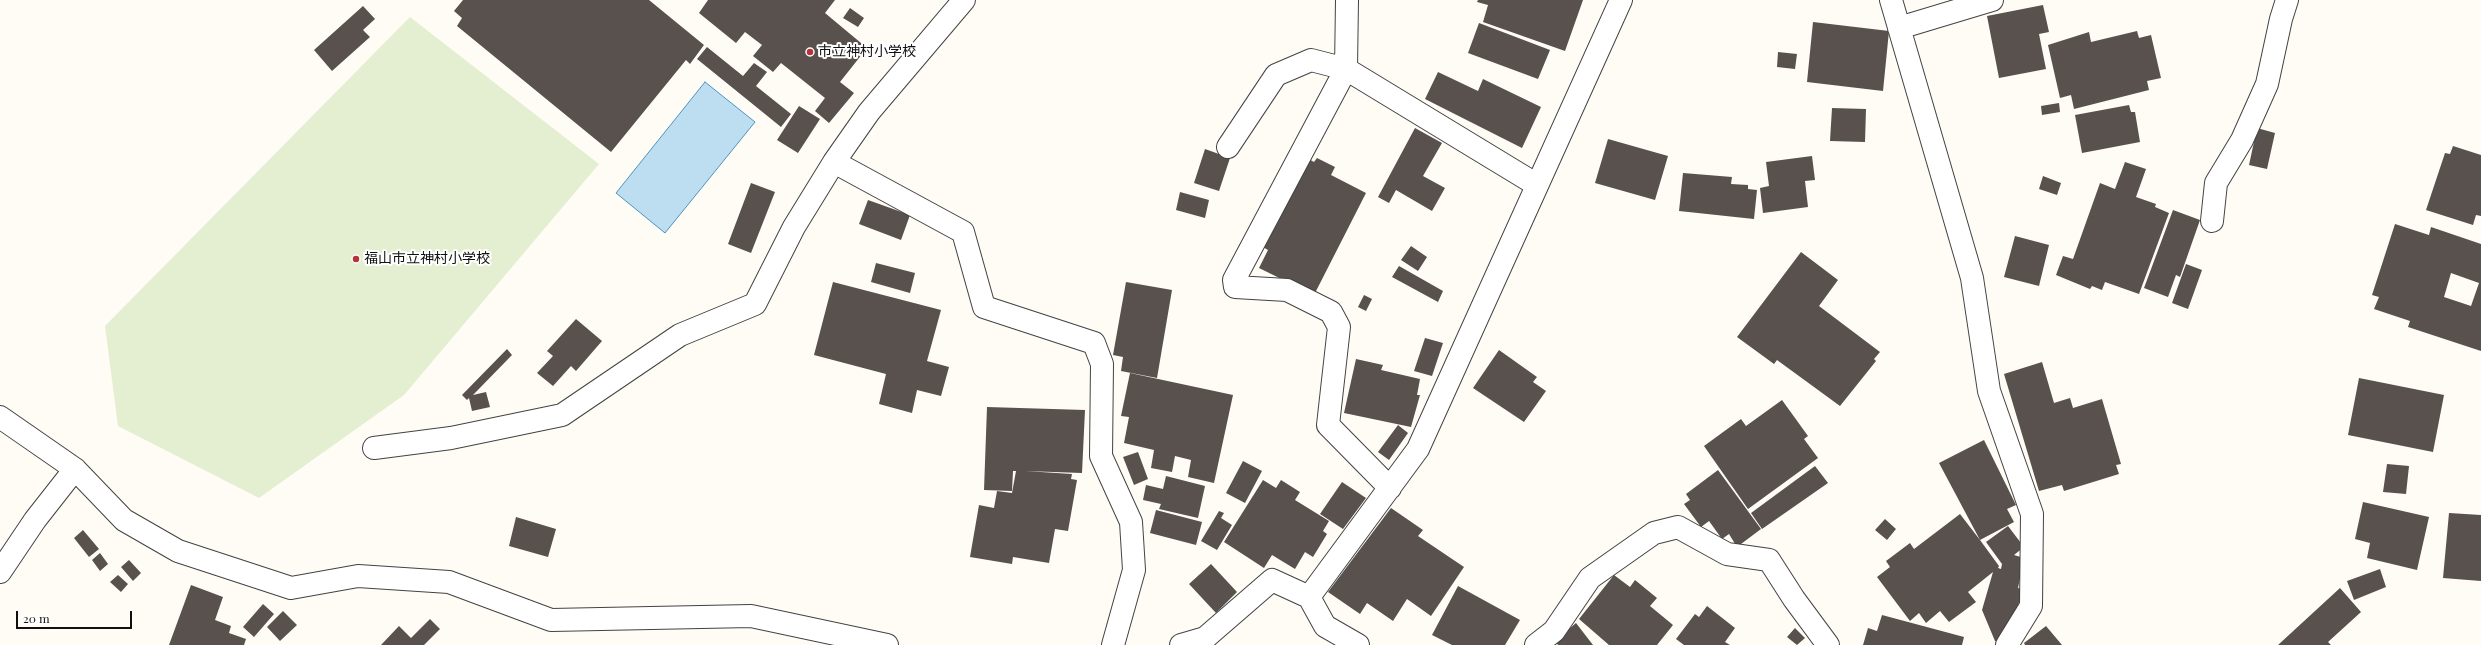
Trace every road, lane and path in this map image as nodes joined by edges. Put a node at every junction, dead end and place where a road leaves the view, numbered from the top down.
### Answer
1 (964, 0) edge
2 (1347, 0) edge
3 (1621, 0) edge
4 (1891, 0) edge
5 (1992, 0) edge
6 (2287, 0) edge
7 (1899, 28) junction
8 (1346, 68) junction
9 (1228, 147) dead end
10 (834, 162) junction
11 (1537, 186) junction
12 (2212, 221) dead end
13 (0, 417) edge
14 (374, 448) dead end
15 (75, 469) junction
16 (1390, 488) junction
17 (0, 572) edge
18 (1308, 597) junction
19 (879, 644) edge
20 (1113, 645) edge
21 (1181, 645) edge
22 (1358, 645) edge
23 (1536, 645) edge
24 (1828, 645) edge
25 (2007, 645) edge

1 - 10 street
2 - 8 street
3 - 11 street
4 - 7 street
5 - 7 street
6 - 12 street
7 - 25 street
8 - 9 street
8 - 11 street
8 - 16 street
10 - 14 street
10 - 20 street
11 - 16 street
13 - 15 street
15 - 17 street
15 - 19 street
16 - 18 street
18 - 21 street
18 - 22 street
23 - 24 street

